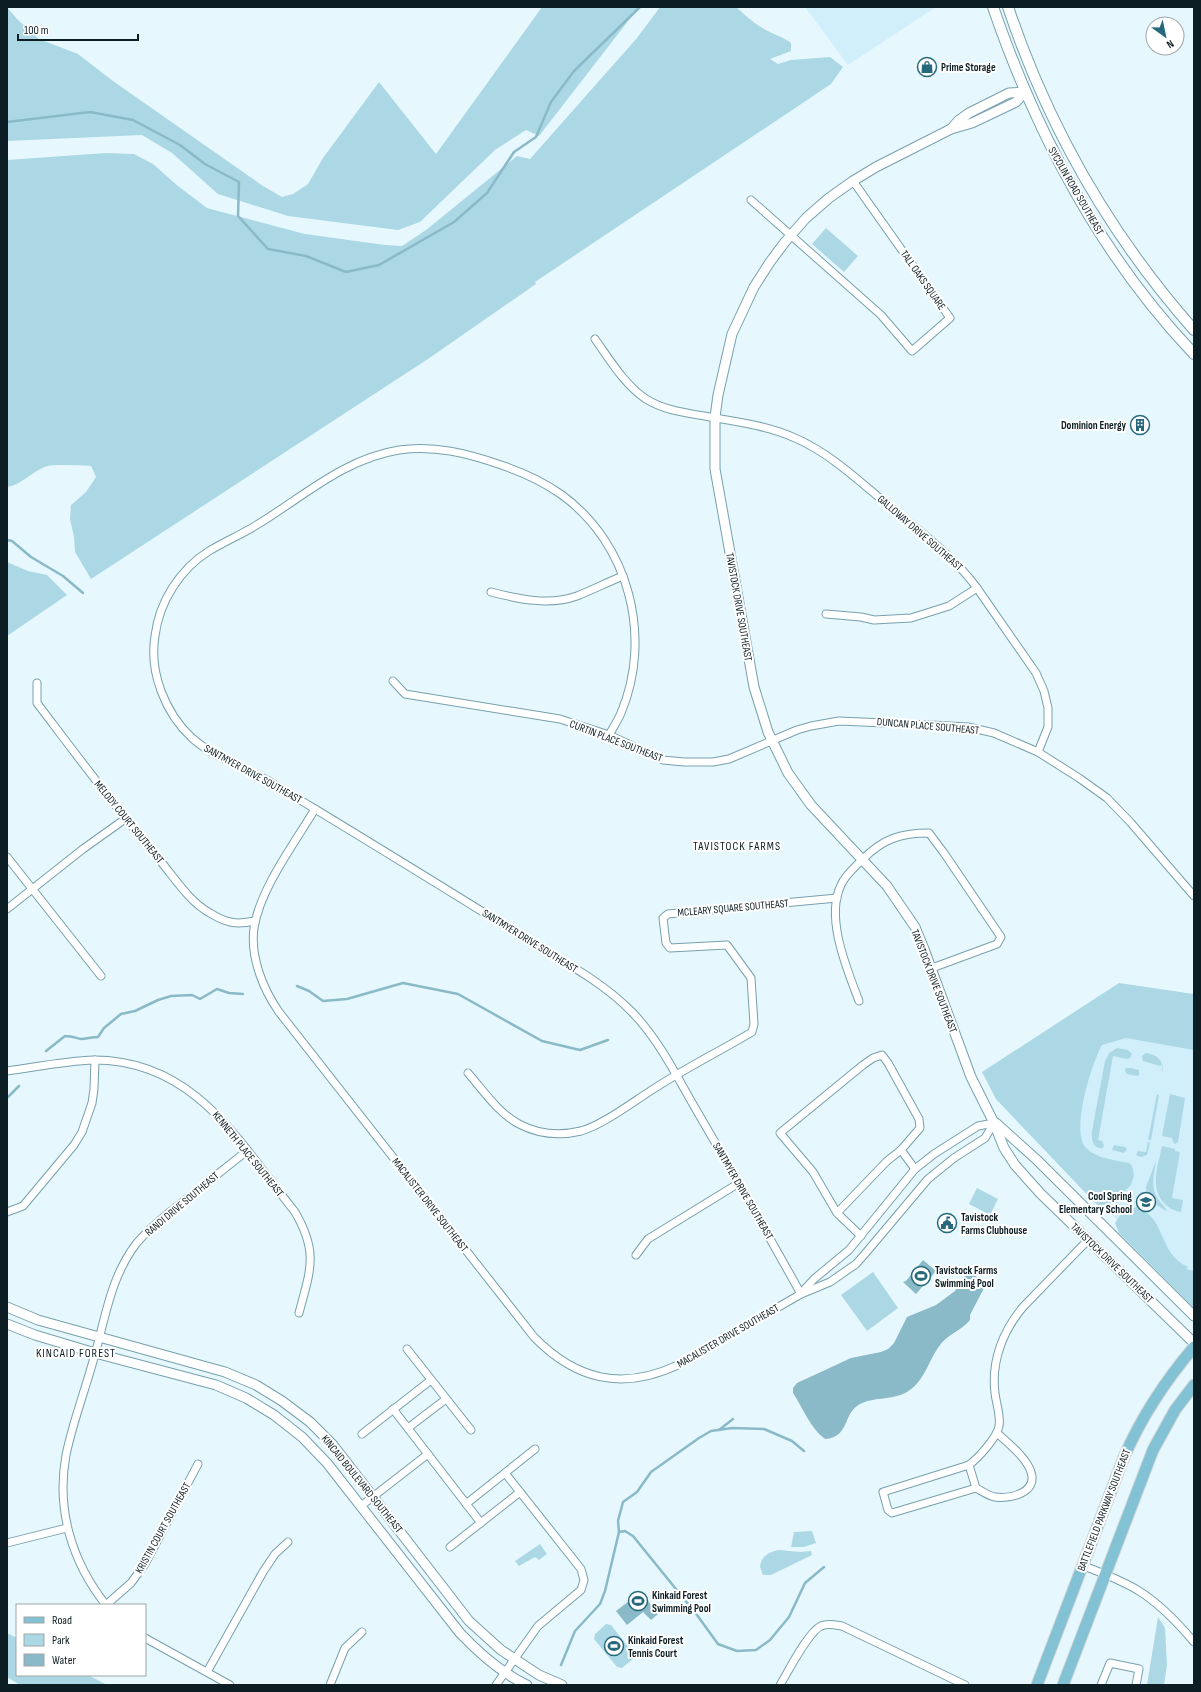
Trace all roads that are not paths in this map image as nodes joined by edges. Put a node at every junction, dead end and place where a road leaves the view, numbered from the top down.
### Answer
1 (993, 7) edge
2 (1008, 7) edge
3 (1025, 92) junction
4 (853, 181) junction
5 (751, 200) dead end
6 (791, 235) junction
7 (1194, 330) edge
8 (595, 339) dead end
9 (1194, 354) edge
10 (715, 418) junction
11 (623, 576) junction
12 (977, 588) junction
13 (491, 592) dead end
14 (826, 614) dead end
15 (393, 681) dead end
16 (37, 683) dead end
17 (609, 735) junction
18 (771, 740) junction
19 (1038, 752) junction
20 (315, 810) junction
21 (125, 819) junction
22 (7, 857) edge
23 (862, 860) junction
24 (32, 889) junction
25 (1194, 896) edge
26 (837, 898) junction
27 (7, 909) edge
28 (256, 921) junction
29 (932, 968) junction
30 (101, 976) dead end
31 (859, 1000) dead end
32 (95, 1060) junction
33 (7, 1072) edge
34 (468, 1073) dead end
35 (676, 1075) junction
36 (994, 1123) junction
37 (901, 1150) junction
38 (247, 1151) junction
39 (915, 1169) junction
40 (739, 1183) junction
41 (7, 1212) edge
42 (837, 1213) junction
43 (861, 1236) junction
44 (1088, 1240) junction
45 (636, 1255) dead end
46 (801, 1294) junction
47 (7, 1307) edge
48 (299, 1313) dead end
49 (1194, 1316) edge
50 (7, 1324) edge
51 (99, 1337) junction
52 (1194, 1343) edge
53 (1194, 1347) edge
54 (407, 1349) dead end
55 (95, 1353) junction
56 (431, 1380) junction
57 (1194, 1385) edge
58 (446, 1399) junction
59 (393, 1409) junction
60 (408, 1428) junction
61 (471, 1430) dead end
62 (997, 1433) junction
63 (362, 1434) dead end
64 (536, 1449) dead end
65 (428, 1454) junction
66 (198, 1464) dead end
67 (969, 1465) junction
68 (505, 1473) junction
69 (976, 1488) junction
70 (520, 1492) junction
71 (373, 1498) junction
72 (466, 1504) junction
73 (361, 1506) junction
74 (481, 1523) junction
75 (67, 1528) junction
76 (288, 1542) dead end
77 (7, 1543) edge
78 (450, 1547) dead end
79 (1082, 1565) junction
80 (1105, 1574) junction
81 (105, 1604) edge
82 (107, 1604) edge
83 (362, 1632) dead end
84 (1193, 1638) edge
85 (146, 1639) edge
86 (514, 1659) junction
87 (207, 1672) junction
88 (505, 1672) junction
89 (230, 1685) edge
90 (330, 1685) edge
91 (496, 1685) edge
92 (527, 1685) edge
93 (562, 1685) edge
94 (780, 1685) edge
95 (965, 1685) edge
96 (1037, 1685) edge
97 (1063, 1685) edge
98 (1101, 1685) edge
99 (1136, 1685) edge

1 - 3 main road, SYCOLIN ROAD SOUTHEAST
2 - 7 main road, SYCOLIN ROAD SOUTHEAST
3 - 4 street, TAVISTOCK DRIVE SOUTHEAST
3 - 9 main road, SYCOLIN ROAD SOUTHEAST
4 - 6 street, TAVISTOCK DRIVE SOUTHEAST
4 - 6 street, TALL OAKS SQUARE
5 - 6 street
6 - 10 street, TAVISTOCK DRIVE SOUTHEAST
8 - 10 street, GALLOWAY DRIVE SOUTHEAST
10 - 12 street, GALLOWAY DRIVE SOUTHEAST
10 - 18 street, TAVISTOCK DRIVE SOUTHEAST
11 - 13 street
11 - 17 street, SANTMYER DRIVE SOUTHEAST
11 - 20 street, SANTMYER DRIVE SOUTHEAST
12 - 14 street
12 - 19 street, GALLOWAY DRIVE SOUTHEAST
15 - 17 street, CURTIN PLACE SOUTHEAST
16 - 21 street, MELODY COURT SOUTHEAST
17 - 18 street, CURTIN PLACE SOUTHEAST
18 - 19 street, DUNCAN PLACE SOUTHEAST
18 - 23 street, TAVISTOCK DRIVE SOUTHEAST
19 - 25 street, DUNCAN PLACE SOUTHEAST
20 - 28 street, MACALISTER DRIVE SOUTHEAST
20 - 35 street, SANTMYER DRIVE SOUTHEAST
21 - 24 street
21 - 28 street, MELODY COURT SOUTHEAST
22 - 24 street
23 - 26 street
23 - 29 street, TAVISTOCK DRIVE SOUTHEAST
23 - 29 street
24 - 27 street
24 - 30 street
26 - 31 street
26 - 35 street, MCLEARY SQUARE SOUTHEAST
28 - 46 street, MACALISTER DRIVE SOUTHEAST
29 - 36 street, TAVISTOCK DRIVE SOUTHEAST
32 - 33 street, KENNETH PLACE SOUTHEAST
32 - 38 street, KENNETH PLACE SOUTHEAST
32 - 41 street
34 - 35 street
35 - 40 street, SANTMYER DRIVE SOUTHEAST
36 - 39 street, MACALISTER DRIVE SOUTHEAST
36 - 44 street, TAVISTOCK DRIVE SOUTHEAST
36 - 46 street, MACALISTER DRIVE SOUTHEAST
36 - 49 street, TAVISTOCK DRIVE SOUTHEAST
37 - 39 street
37 - 42 street
37 - 42 street
38 - 48 street, KENNETH PLACE SOUTHEAST
38 - 51 street, RANDI DRIVE SOUTHEAST
39 - 43 street, MACALISTER DRIVE SOUTHEAST
40 - 45 street
40 - 46 street, SANTMYER DRIVE SOUTHEAST
42 - 43 street
43 - 46 street, MACALISTER DRIVE SOUTHEAST
44 - 52 street, TAVISTOCK DRIVE SOUTHEAST
44 - 62 street
47 - 51 street, KINCAID BOULEVARD SOUTHEAST
50 - 55 street, KINCAID BOULEVARD SOUTHEAST
51 - 55 street, RANDI DRIVE SOUTHEAST
51 - 71 street, KINCAID BOULEVARD SOUTHEAST
53 - 79 main road, BATTLEFIELD PARKWAY SOUTHEAST
54 - 56 street
55 - 73 street, KINCAID BOULEVARD SOUTHEAST
55 - 75 street, RANDI DRIVE SOUTHEAST
56 - 58 street
56 - 59 street
57 - 80 main road
58 - 60 street
58 - 61 street
59 - 60 street
59 - 63 street
60 - 65 street
62 - 67 street
62 - 69 street
64 - 68 street
65 - 71 street
65 - 72 street
66 - 82 street, KRISTIN COURT SOUTHEAST
67 - 69 street
67 - 69 street
68 - 70 street
68 - 72 street
70 - 74 street
70 - 86 street
71 - 73 street
71 - 86 street, KINCAID BOULEVARD SOUTHEAST
72 - 74 street
73 - 88 street, KINCAID BOULEVARD SOUTHEAST
74 - 78 street
75 - 77 street
75 - 81 street, RANDI DRIVE SOUTHEAST
76 - 87 street
79 - 80 street
79 - 96 main road, BATTLEFIELD PARKWAY SOUTHEAST
80 - 84 street
80 - 97 main road
83 - 90 street
85 - 87 street
86 - 88 street
86 - 93 street, KINCAID BOULEVARD SOUTHEAST
87 - 89 street
88 - 91 street
88 - 92 street, KINCAID BOULEVARD SOUTHEAST
94 - 95 street
98 - 99 street

